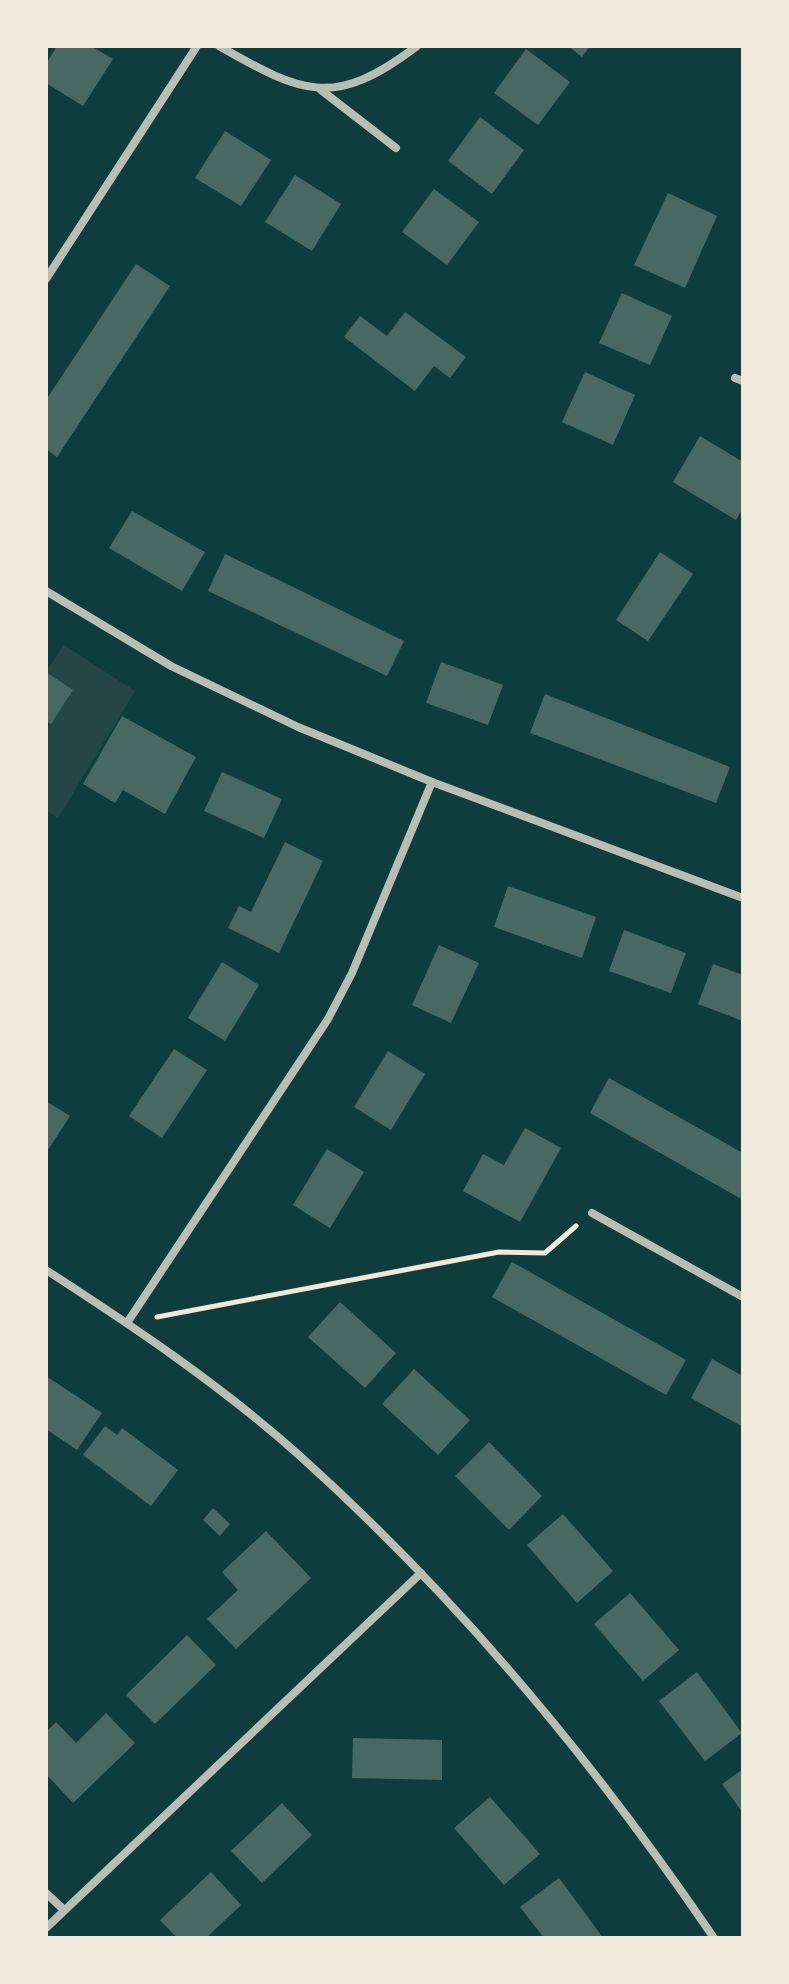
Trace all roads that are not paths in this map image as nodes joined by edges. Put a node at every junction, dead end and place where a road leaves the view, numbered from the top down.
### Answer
1 (197, 46) edge
2 (219, 46) edge
3 (417, 46) edge
4 (321, 90) junction
5 (396, 148) dead end
6 (46, 279) edge
7 (46, 591) edge
8 (432, 782) junction
9 (743, 898) edge
10 (592, 1213) road end
11 (46, 1270) edge
12 (743, 1297) edge
13 (127, 1323) junction
14 (421, 1573) junction
15 (46, 1893) edge
16 (64, 1910) junction
17 (46, 1928) edge
18 (714, 1938) edge

1 - 6 street
2 - 4 street
3 - 4 street
4 - 5 street
7 - 8 street
8 - 9 street
8 - 13 street
10 - 12 street
11 - 13 street
13 - 14 street
14 - 16 street
14 - 18 street
15 - 16 street
16 - 17 street

